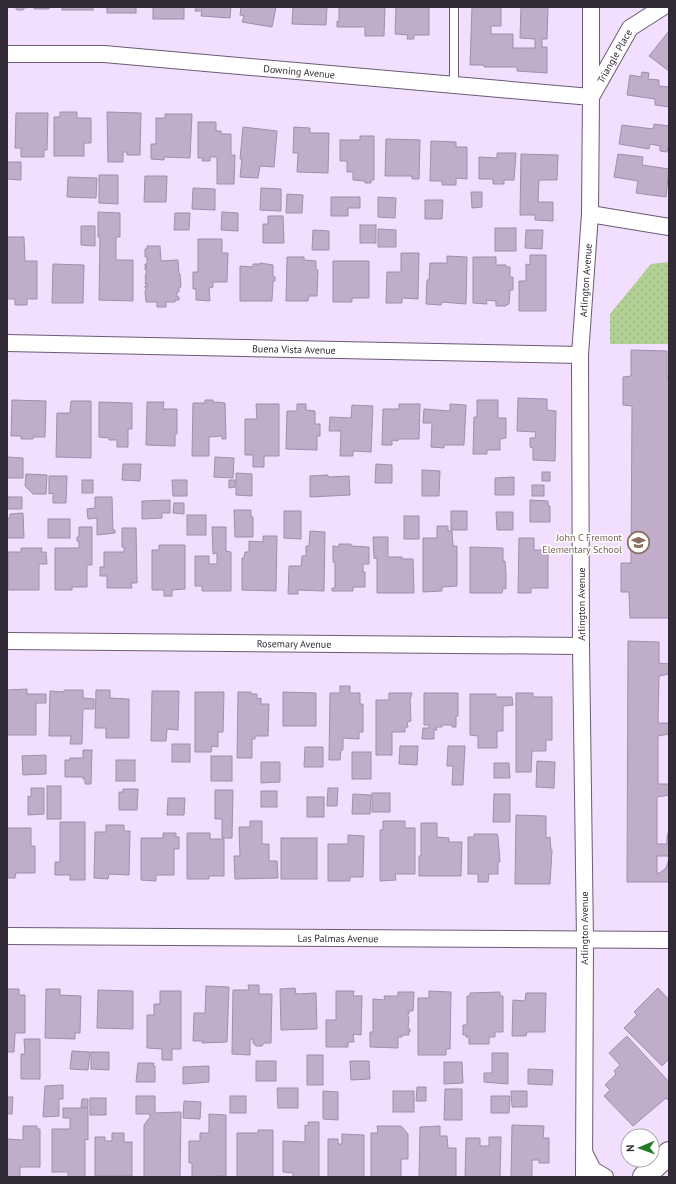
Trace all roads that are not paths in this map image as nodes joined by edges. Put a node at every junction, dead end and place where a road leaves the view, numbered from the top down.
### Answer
1 (454, 7) edge
2 (591, 7) edge
3 (663, 7) edge
4 (7, 54) edge
5 (454, 86) junction
6 (592, 97) junction
7 (590, 214) junction
8 (669, 227) edge
9 (7, 344) edge
10 (580, 355) junction
11 (7, 641) edge
12 (581, 646) junction
13 (7, 936) edge
14 (585, 940) junction
15 (669, 940) edge
16 (584, 1150) junction
17 (669, 1153) edge
18 (584, 1177) edge
19 (605, 1177) edge
20 (644, 1177) edge

1 - 5 lane
2 - 6 street, Arlington Avenue
3 - 6 street, Triangle Place
4 - 5 street, Downing Avenue
5 - 6 street, Downing Avenue
6 - 7 street, Arlington Avenue
7 - 8 street
7 - 10 street, Arlington Avenue
9 - 10 street, Buena Vista Avenue
10 - 12 street, Arlington Avenue
11 - 12 street, Rosemary Avenue
12 - 14 street, Arlington Avenue
13 - 14 street, Las Palmas Avenue
14 - 15 street, Las Palmas Avenue
14 - 16 street, Arlington Avenue
16 - 18 street, Arlington Avenue
16 - 19 street
17 - 20 main road

